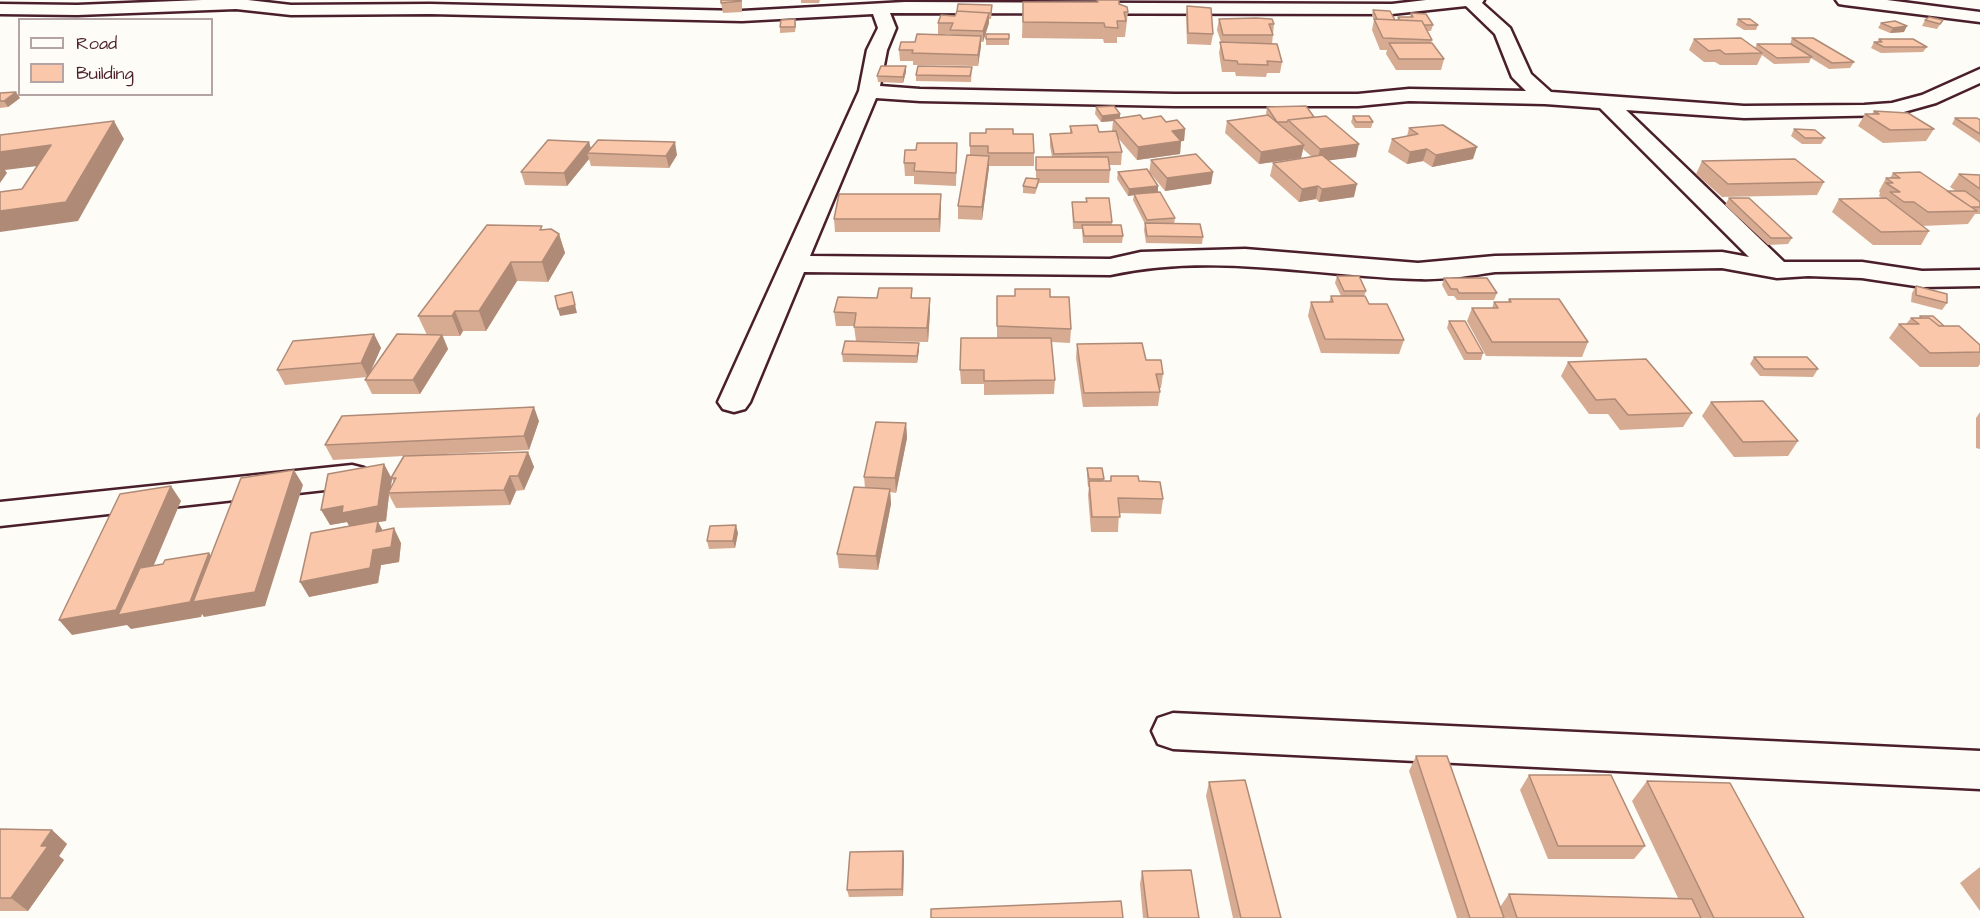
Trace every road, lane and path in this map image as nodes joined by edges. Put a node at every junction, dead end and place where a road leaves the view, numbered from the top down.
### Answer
1 (1469, 0) edge
2 (1475, 0) edge
3 (1845, 0) edge
4 (905, 4) edge
5 (0, 9) edge
6 (880, 9) junction
7 (1980, 17) edge
8 (1980, 75) edge
9 (869, 91) junction
10 (1545, 98) junction
11 (1607, 103) junction
12 (794, 264) junction
13 (1777, 270) junction
14 (1980, 278) edge
15 (734, 402) dead end
16 (352, 476) edge
17 (0, 514) edge
18 (1173, 731) dead end
19 (1980, 770) edge

1 - 2 street
1 - 4 street
1 - 10 street
3 - 7 street
4 - 6 street
5 - 6 street
6 - 9 street
8 - 11 street
9 - 10 street
9 - 12 street
10 - 11 street
11 - 13 street
12 - 13 street
12 - 15 street
13 - 14 street
16 - 17 street
18 - 19 street

